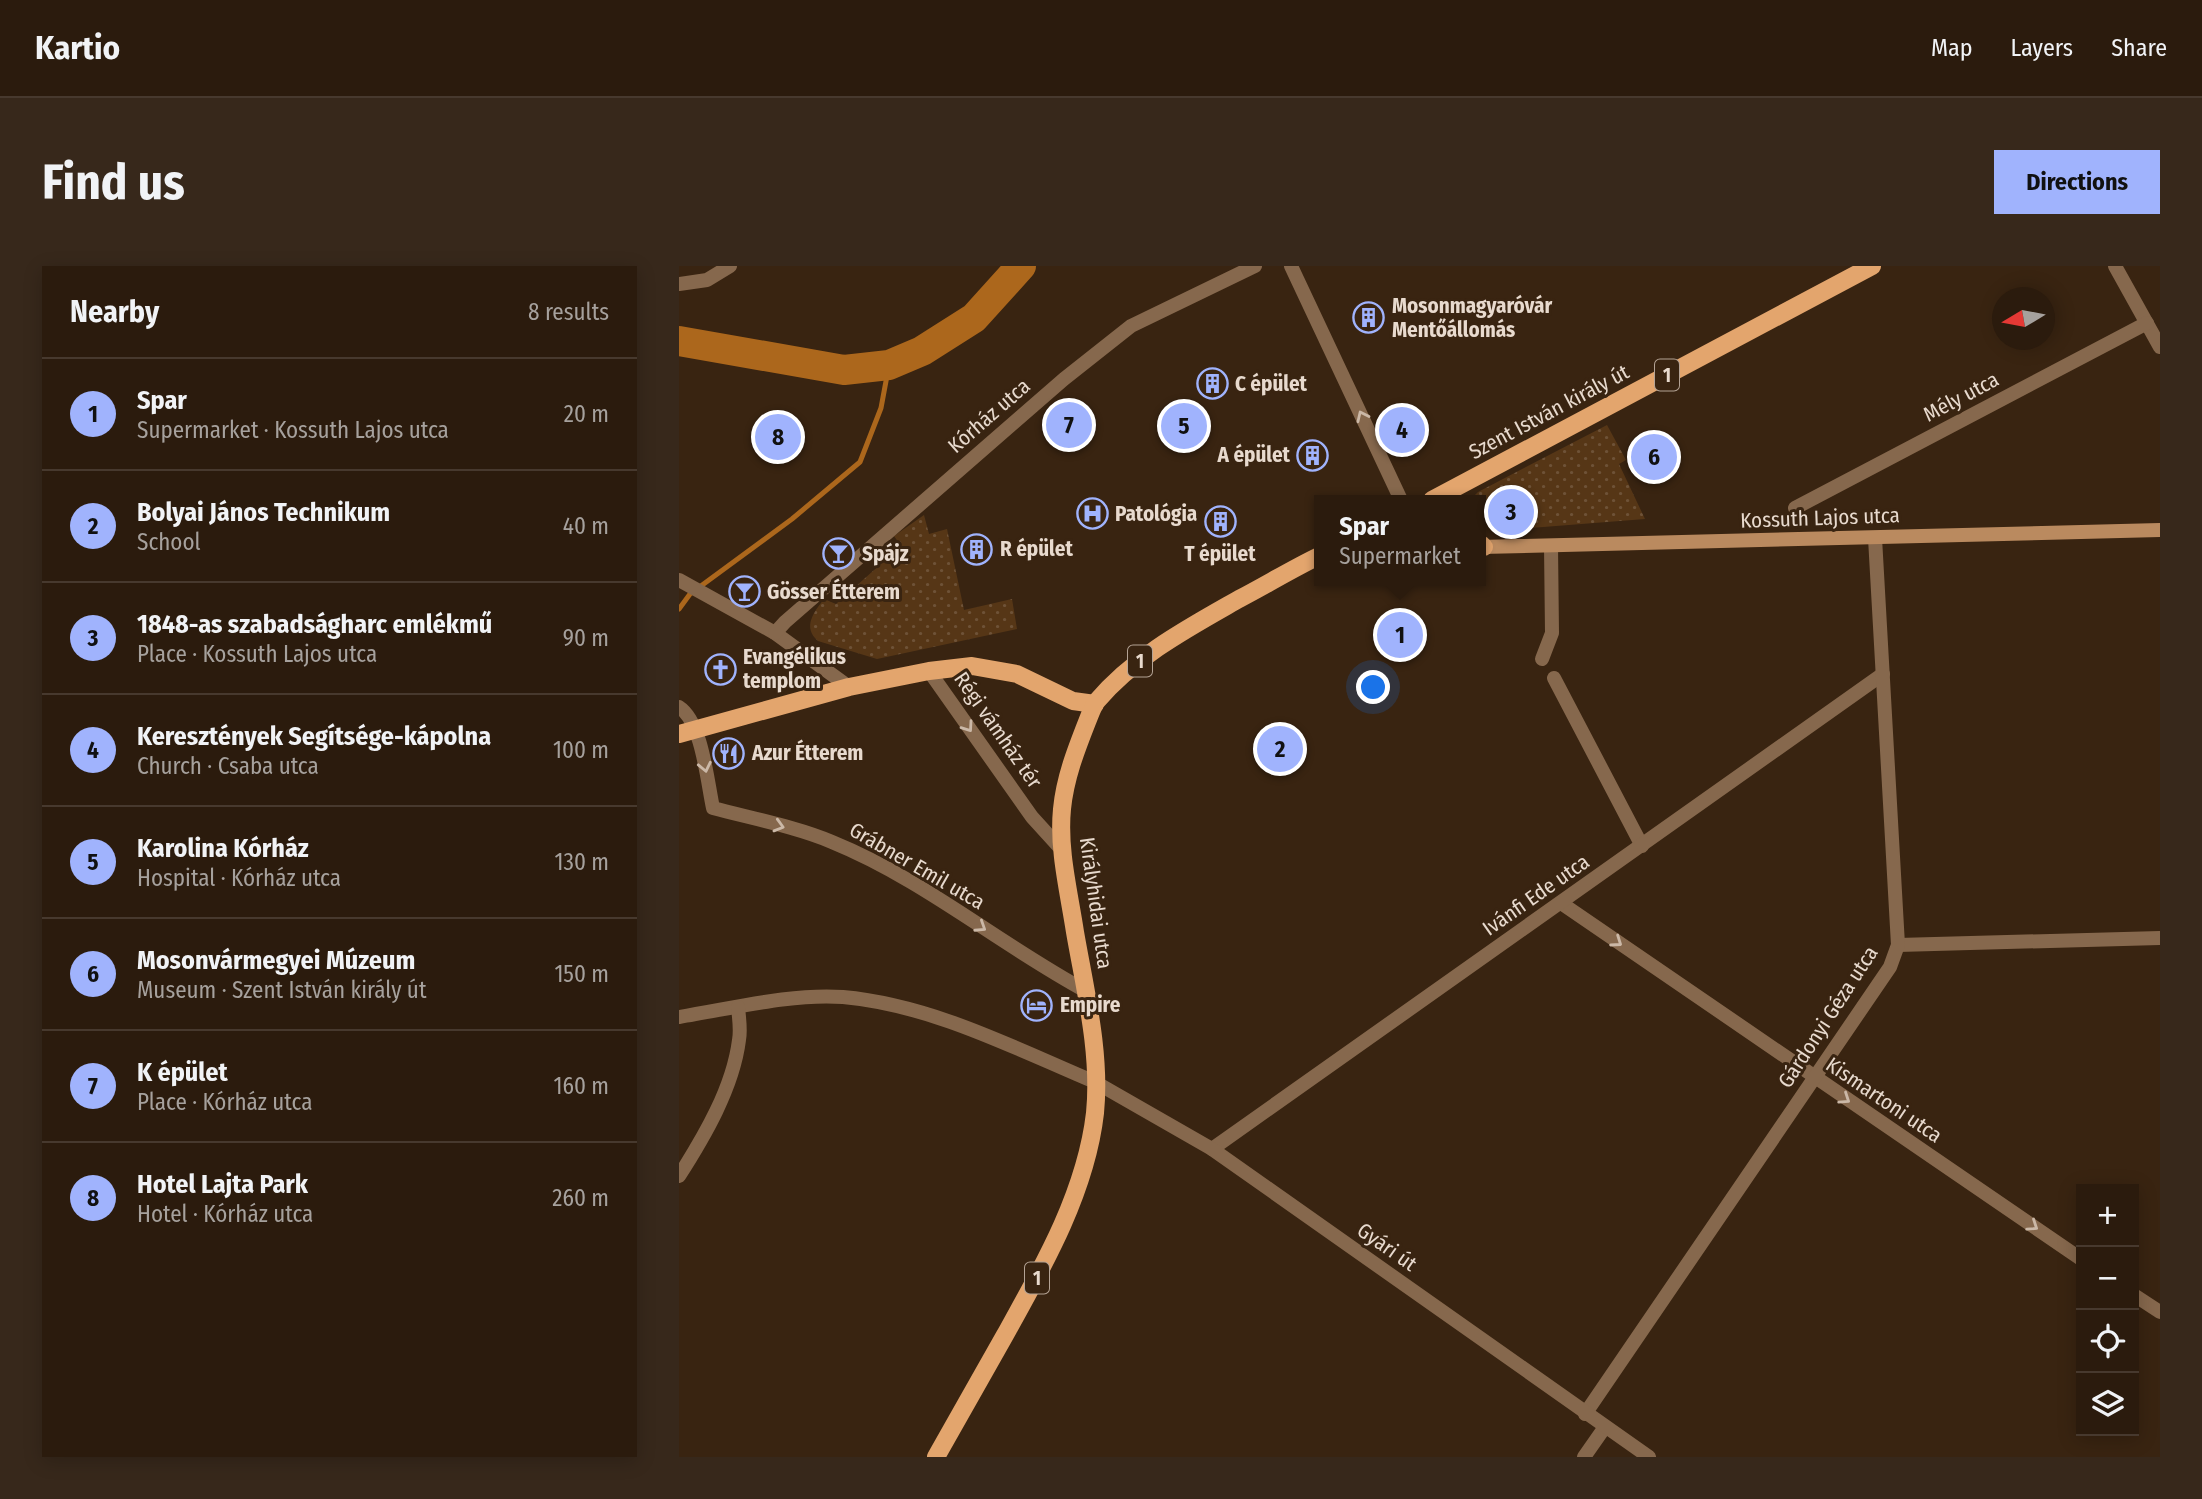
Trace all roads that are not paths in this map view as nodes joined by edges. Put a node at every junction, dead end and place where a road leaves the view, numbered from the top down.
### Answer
1 (730, 266) edge
2 (1255, 266) edge
3 (1291, 266) edge
4 (1872, 266) edge
5 (2115, 266) edge
6 (679, 284) edge
7 (2147, 323) junction
8 (2160, 347) edge
9 (1460, 492) edge
10 (1399, 495) edge
11 (1795, 508) dead end
12 (2160, 530) edge
13 (1875, 538) junction
14 (1486, 546) edge
15 (1551, 546) junction
16 (1314, 561) edge
17 (679, 580) edge
18 (775, 633) junction
19 (1542, 659) dead end
20 (929, 671) junction
21 (1883, 674) junction
22 (1554, 678) dead end
23 (849, 687) junction
24 (1095, 704) junction
25 (679, 707) edge
26 (696, 727) junction
27 (679, 734) edge
28 (1642, 846) junction
29 (1062, 850) junction
30 (1561, 903) junction
31 (2160, 939) edge
32 (1898, 945) junction
33 (1086, 991) junction
34 (738, 1007) junction
35 (679, 1017) edge
36 (1815, 1079) junction
37 (1095, 1082) junction
38 (1212, 1149) junction
39 (679, 1176) edge
40 (2076, 1256) edge
41 (2139, 1297) edge
42 (2160, 1312) edge
43 (1585, 1414) junction
44 (1605, 1427) junction
45 (936, 1457) edge
46 (1584, 1457) edge
47 (1649, 1457) edge

1 - 6 street
2 - 18 street, Kórház utca
10 -> 3 street
4 - 9 main road, Szent István király út / 1
5 - 7 street
7 - 8 street
7 - 11 street, Mély utca
12 - 13 main road, Kossuth Lajos utca
13 - 15 main road, Kossuth Lajos utca
13 - 21 street, Gárdonyi Géza utca
14 - 15 main road, Kossuth Lajos utca
15 - 19 street
16 - 24 main road, Királyhidai utca / 1
17 - 18 street
18 - 23 street
20 - 23 main road
20 - 24 main road, Régi vámház tér
20 -> 29 street, Régi vámház tér
21 - 28 street, Ivánfi Ede utca
21 - 32 street, Gárdonyi Géza utca
22 - 28 street
23 - 26 main road
24 - 29 main road, Királyhidai utca / 1
25 - 26 street
26 - 27 main road
26 -> 33 street, Grábner Emil utca
28 - 30 street, Ivánfi Ede utca
29 - 33 main road, Királyhidai utca / 1
30 -> 36 street, Kismartoni utca
30 - 38 street, Ivánfi Ede utca
31 - 32 street
32 - 36 street, Gárdonyi Géza utca
33 - 37 main road, Királyhidai utca / 1
34 - 35 street, Gyári út
34 - 37 street, Gyári út
34 - 39 street
36 -> 40 street, Kismartoni utca
36 - 43 street, Gárdonyi Géza utca
37 - 38 street, Gyári út
37 - 45 main road, Királyhidai utca / 1
38 - 43 street, Gyári út
41 - 42 street
43 - 44 street, Gyári út
44 - 46 street
44 - 47 street, Gyári út

